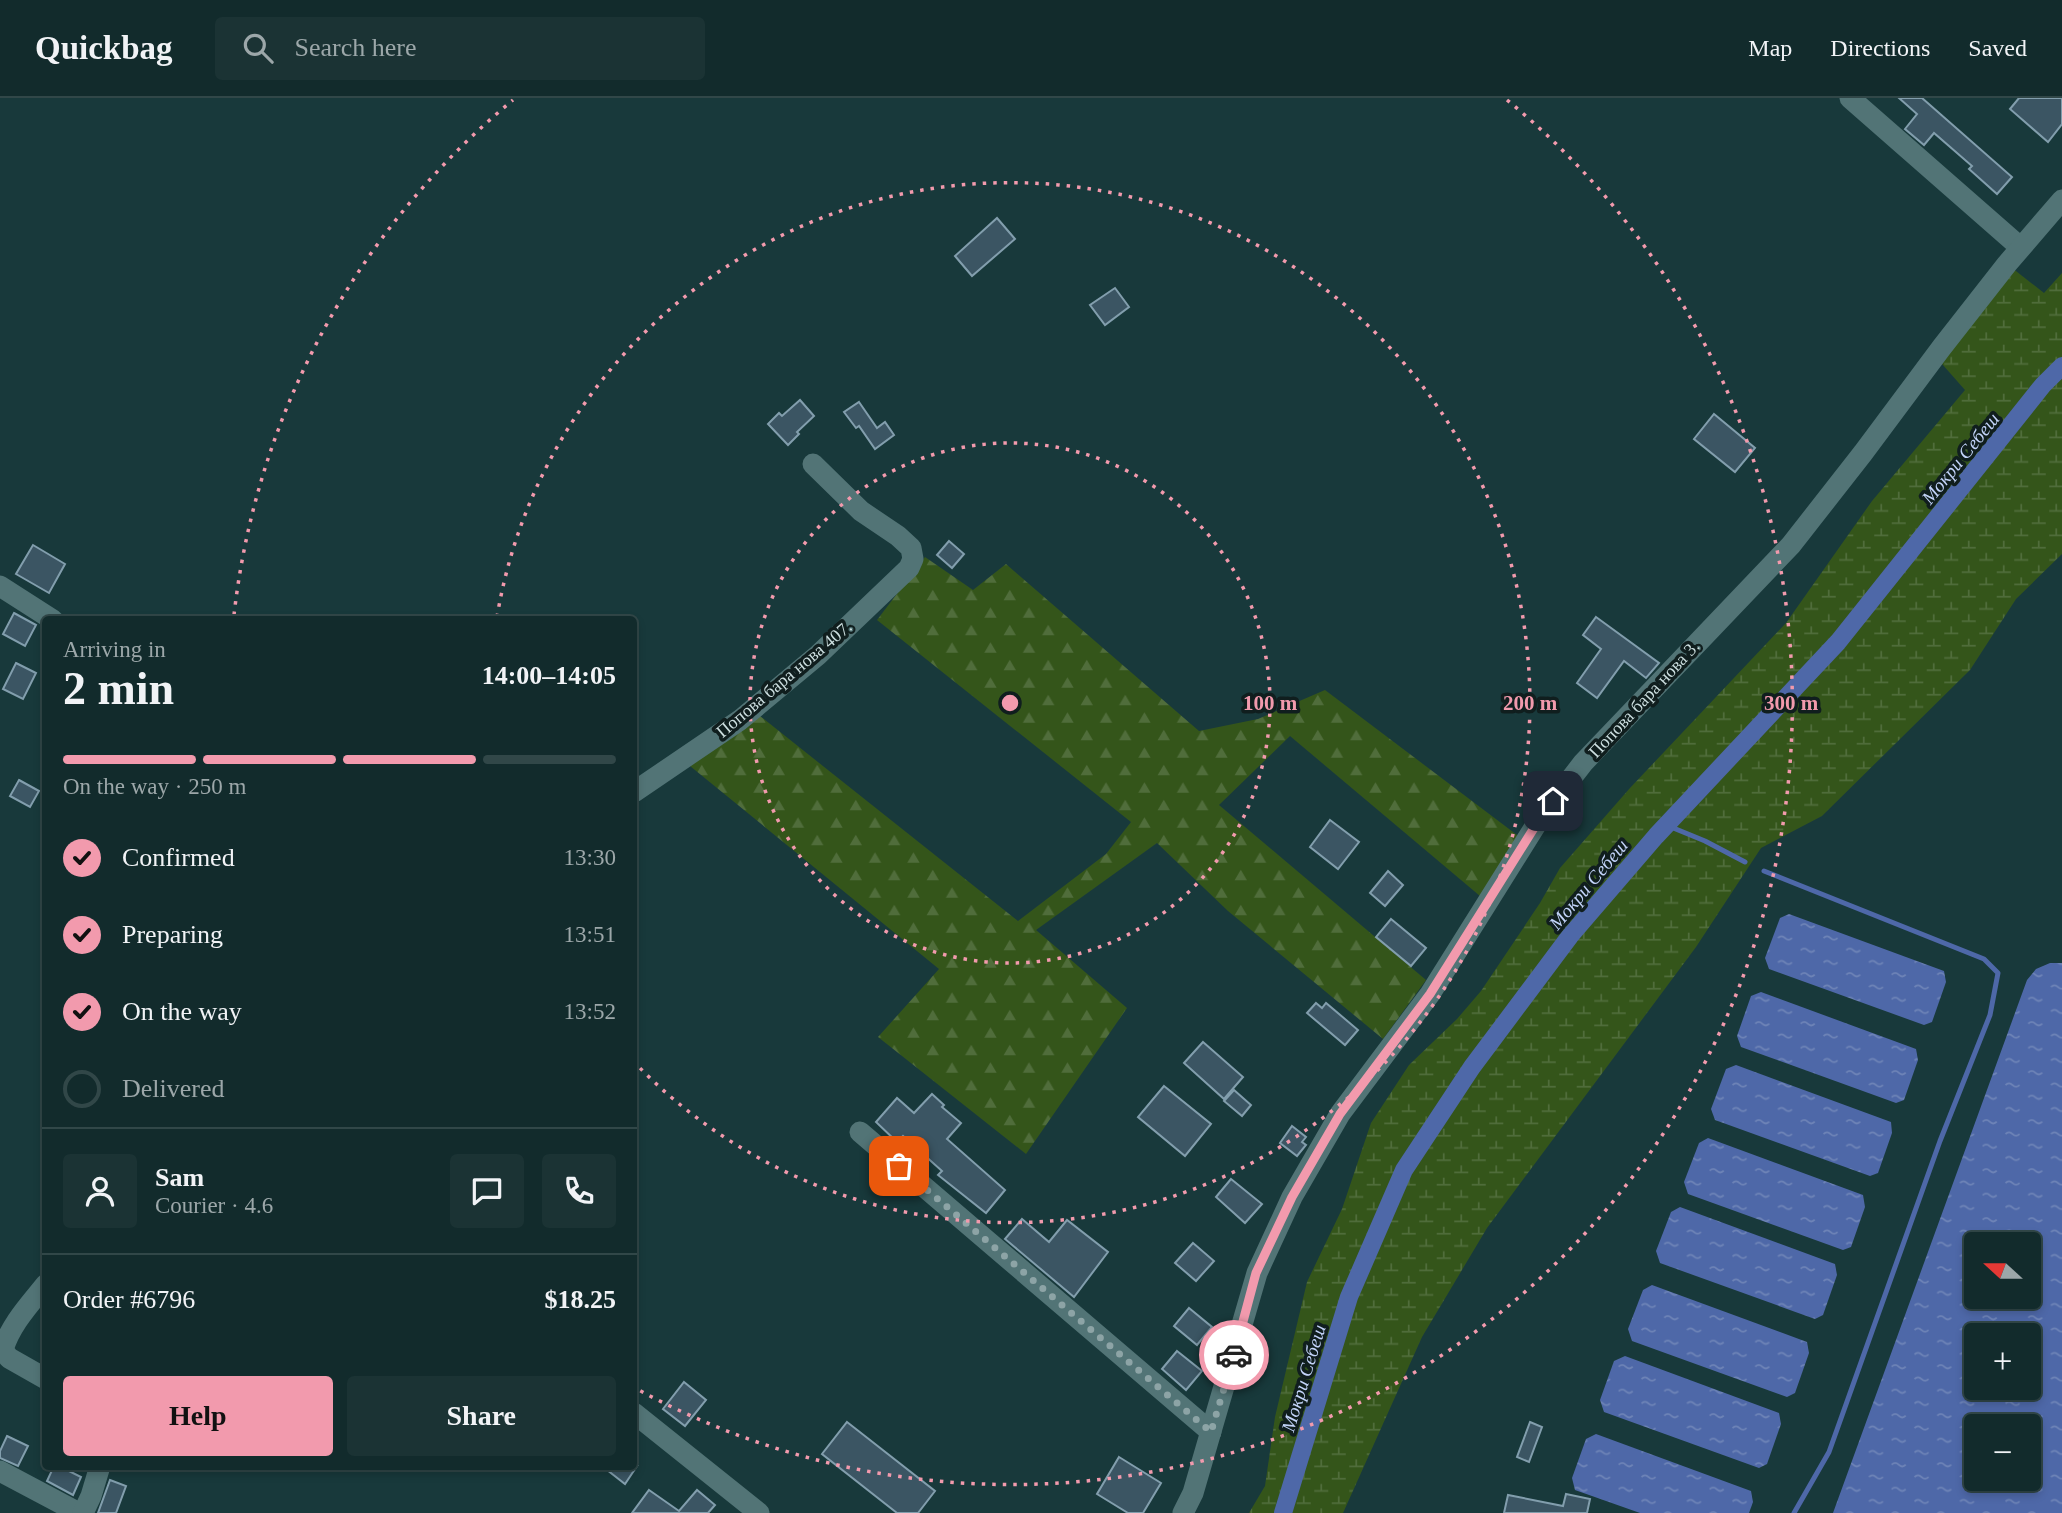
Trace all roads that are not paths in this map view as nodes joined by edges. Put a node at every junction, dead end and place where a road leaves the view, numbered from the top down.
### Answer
1 (1850, 98) edge
2 (2062, 200) edge
3 (2020, 247) junction
4 (813, 464) dead end
5 (0, 586) edge
6 (47, 616) edge
7 (637, 790) edge
8 (860, 1132) dead end
9 (42, 1289) edge
10 (42, 1377) edge
11 (637, 1415) edge
12 (1211, 1432) junction
13 (99, 1470) edge
14 (0, 1471) edge
15 (81, 1513) edge
16 (759, 1513) edge
17 (1184, 1513) edge

1 - 3 street
2 - 3 street, Попова бара нова 3.
3 - 12 street, Попова бара нова 3.
4 - 7 street, Попова бара нова 407.
5 - 6 street
8 - 12 street
9 - 10 street
11 - 16 street
12 - 17 street, Попова бара нова 3.
13 - 15 street
14 - 15 street

